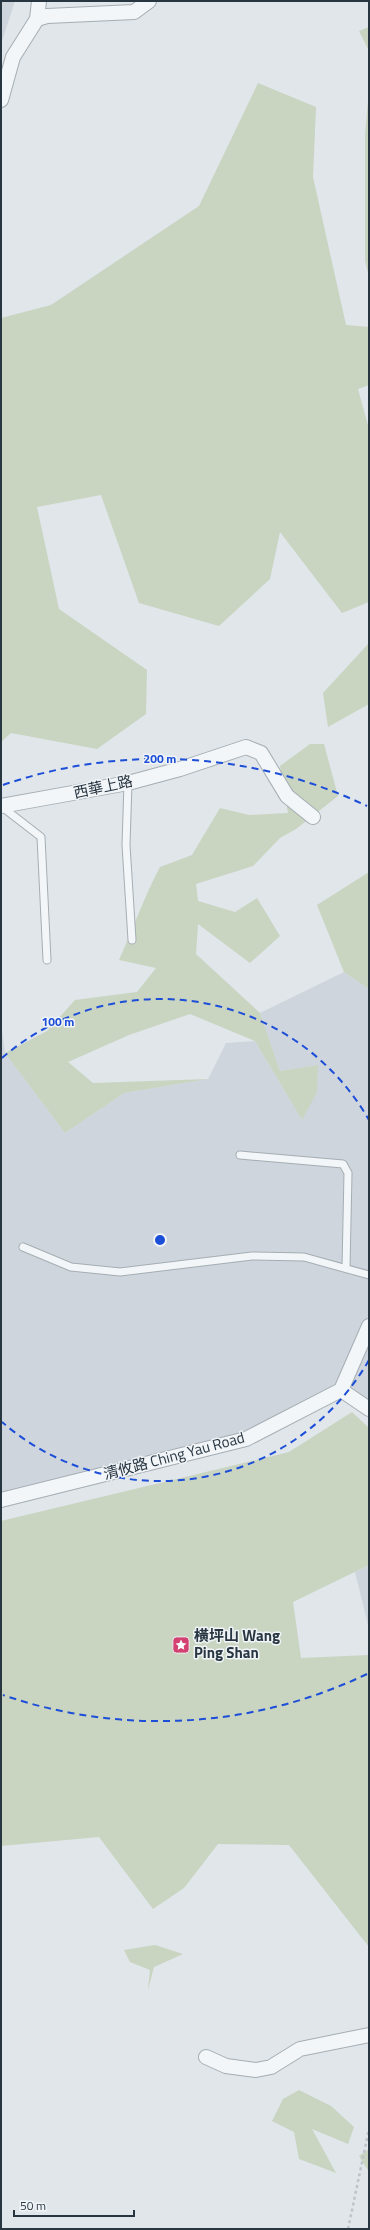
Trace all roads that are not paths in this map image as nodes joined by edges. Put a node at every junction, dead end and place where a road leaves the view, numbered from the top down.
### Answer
1 (39, 1) edge
2 (149, 1) edge
3 (36, 19) junction
4 (1, 100) edge
5 (128, 782) junction
6 (1, 806) edge
7 (313, 816) dead end
8 (132, 940) dead end
9 (47, 960) dead end
10 (240, 1155) dead end
11 (23, 1247) dead end
12 (346, 1268) junction
13 (369, 1275) edge
14 (369, 1326) edge
15 (341, 1390) junction
16 (369, 1409) edge
17 (1, 1500) edge
18 (369, 2035) edge
19 (206, 2057) dead end

1 - 3 street
2 - 3 street
3 - 4 street
5 - 6 street, 西華上路
5 - 7 street, 西華上路
5 - 8 lane
6 - 9 lane
10 - 12 lane
11 - 12 lane
12 - 13 lane
14 - 15 street
15 - 16 street
15 - 17 street, 清攸路 Ching Yau Road
18 - 19 street

